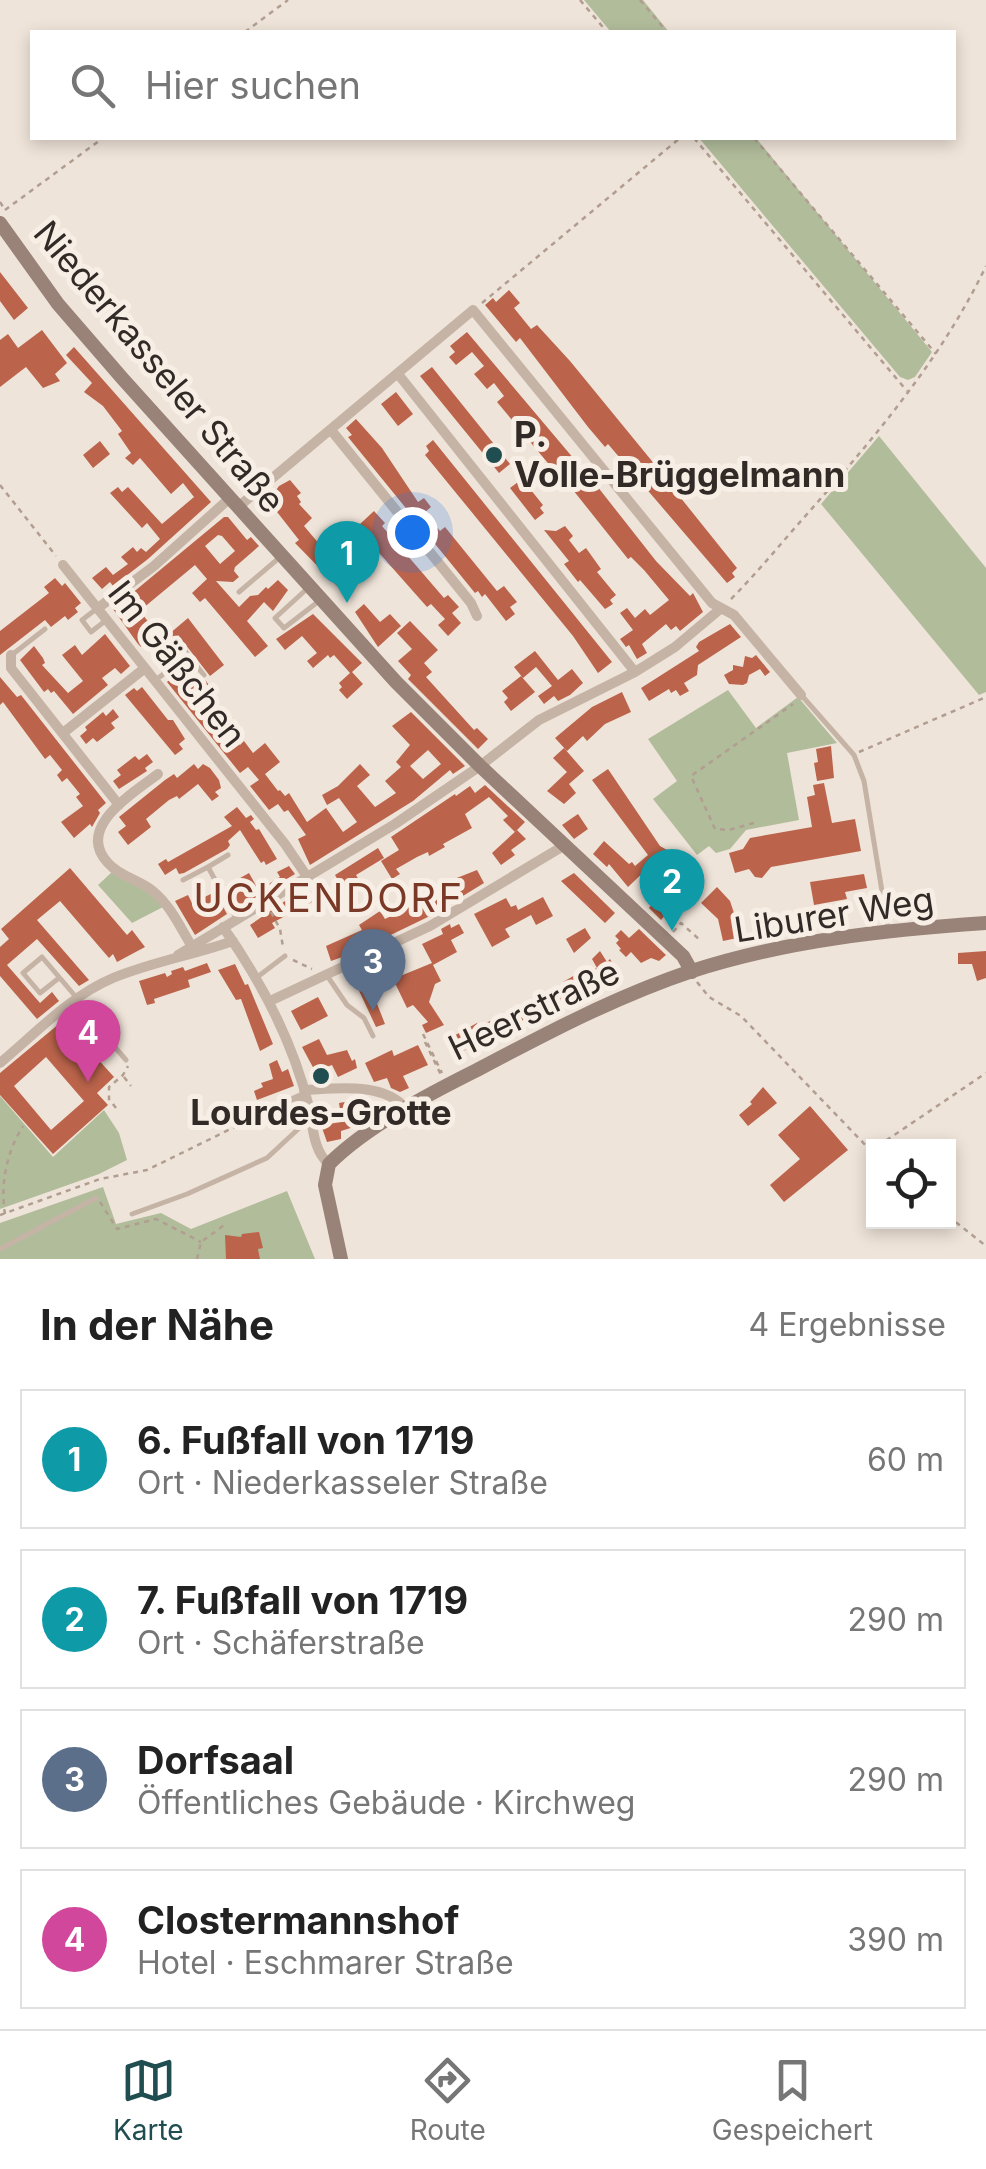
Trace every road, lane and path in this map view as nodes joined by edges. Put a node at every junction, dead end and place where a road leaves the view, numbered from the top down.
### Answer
1 (288, 0) edge
2 (580, 0) edge
3 (640, 0) edge
4 (247, 30) edge
5 (605, 30) edge
6 (664, 30) edge
7 (100, 140) edge
8 (678, 140) edge
9 (696, 140) edge
10 (756, 140) edge
11 (0, 202) edge
12 (0, 214) edge
13 (3, 217) edge
14 (986, 266) edge
15 (473, 310) junction
16 (936, 354) junction
17 (398, 374) junction
18 (908, 392) junction
19 (331, 430) junction
20 (0, 485) edge
21 (234, 503) junction
22 (281, 556) junction
23 (63, 565) joint
24 (309, 587) junction
25 (238, 592) dead end
26 (321, 600) junction
27 (98, 608) junction
28 (719, 610) junction
29 (477, 616) dead end
30 (107, 619) junction
31 (44, 628) dead end
32 (178, 641) dead end
33 (188, 655) junction
34 (11, 656) joint
35 (145, 668) junction
36 (635, 672) junction
37 (204, 675) dead end
38 (155, 681) junction
39 (802, 696) junction
40 (986, 697) edge
41 (63, 732) junction
42 (854, 756) junction
43 (480, 766) junction
44 (158, 774) dead end
45 (118, 805) junction
46 (754, 823) dead end
47 (565, 845) junction
48 (228, 855) dead end
49 (208, 867) junction
50 (308, 878) junction
51 (183, 880) dead end
52 (265, 902) junction
53 (237, 919) junction
54 (986, 924) edge
55 (223, 926) junction
56 (888, 930) junction
57 (666, 939) junction
58 (233, 940) junction
59 (700, 940) dead end
60 (193, 949) junction
61 (285, 956) junction
62 (692, 972) junction
63 (323, 976) junction
64 (59, 978) junction
65 (256, 978) junction
66 (76, 1000) junction
67 (270, 1001) junction
68 (423, 1034) dead end
69 (372, 1036) dead end
70 (424, 1042) dead end
71 (126, 1060) joint
72 (0, 1063) edge
73 (986, 1073) edge
74 (123, 1076) junction
75 (447, 1085) junction
76 (131, 1086) dead end
77 (305, 1092) junction
78 (116, 1108) dead end
79 (406, 1109) junction
80 (262, 1115) joint
81 (311, 1117) junction
82 (23, 1126) dead end
83 (890, 1139) edge
84 (866, 1142) edge
85 (329, 1164) junction
86 (96, 1198) joint
87 (3, 1214) edge
88 (132, 1214) dead end
89 (956, 1222) edge
90 (227, 1223) dead end
91 (201, 1242) junction
92 (986, 1246) edge
93 (0, 1249) edge
94 (197, 1259) edge
95 (341, 1259) edge

1 - 4 path
2 - 5 path
3 - 6 path
7 - 13 path
8 - 15 path
9 - 18 path
10 - 16 path
11 - 13 path
12 - 13 path
13 - 21 street, Niederkasseler Straße
14 - 16 path
15 - 17 street
15 - 28 street
16 - 18 path
17 - 19 street
17 - 36 street
18 - 28 path
19 - 21 street
19 - 29 street
20 - 23 path, Im Gäßchen
21 - 22 street, Niederkasseler Straße
21 - 27 street
22 - 24 street, Niederkasseler Straße
22 - 25 lane
23 - 27 street, Im Gäßchen
24 - 26 street, Niederkasseler Straße
24 - 26 lane
26 - 43 street, Niederkasseler Straße
27 - 30 street, Im Gäßchen
27 - 30 lane
28 - 36 street
28 - 39 street
30 - 35 street, Im Gäßchen
31 - 34 lane
32 - 33 lane
33 - 37 lane
33 - 38 lane
34 - 41 street
35 - 38 street, Im Gäßchen
35 - 41 street
36 - 43 street
38 - 50 street, Im Gäßchen
39 - 42 lane
39 - 46 path
40 - 42 path
41 - 45 street
42 - 56 lane
43 - 47 street, Niederkasseler Straße
43 - 50 street
44 - 45 street
45 - 60 street
47 - 57 street, Niederkasseler Straße
47 - 63 street
48 - 49 lane
49 - 51 lane
49 - 53 lane
50 - 52 street
52 - 53 street
52 - 61 path
53 - 55 street
54 - 56 street, Liburer Weg
55 - 58 street
55 - 60 street
56 - 62 street, Liburer Weg
57 - 59 path
57 - 62 street, Niederkasseler Straße
58 - 60 street
58 - 65 street
60 - 66 street
61 - 63 path
61 - 65 lane
62 - 75 street, Heerstraße
62 - 84 path
63 - 67 street
63 - 69 lane
64 - 64 lane
64 - 66 lane
65 - 67 street
66 - 71 lane
66 - 72 street
67 - 77 street
68 - 75 path
70 - 75 path
71 - 74 path
73 - 83 path
74 - 76 path
74 - 78 path
75 - 79 street, Heerstraße
77 - 79 street
77 - 80 street
77 - 81 street
79 - 85 street, Heerstraße
80 - 87 path
81 - 85 street
81 - 88 lane
82 - 87 path
85 - 95 street
86 - 91 path
86 - 93 lane
89 - 92 path
90 - 91 path
91 - 94 path

